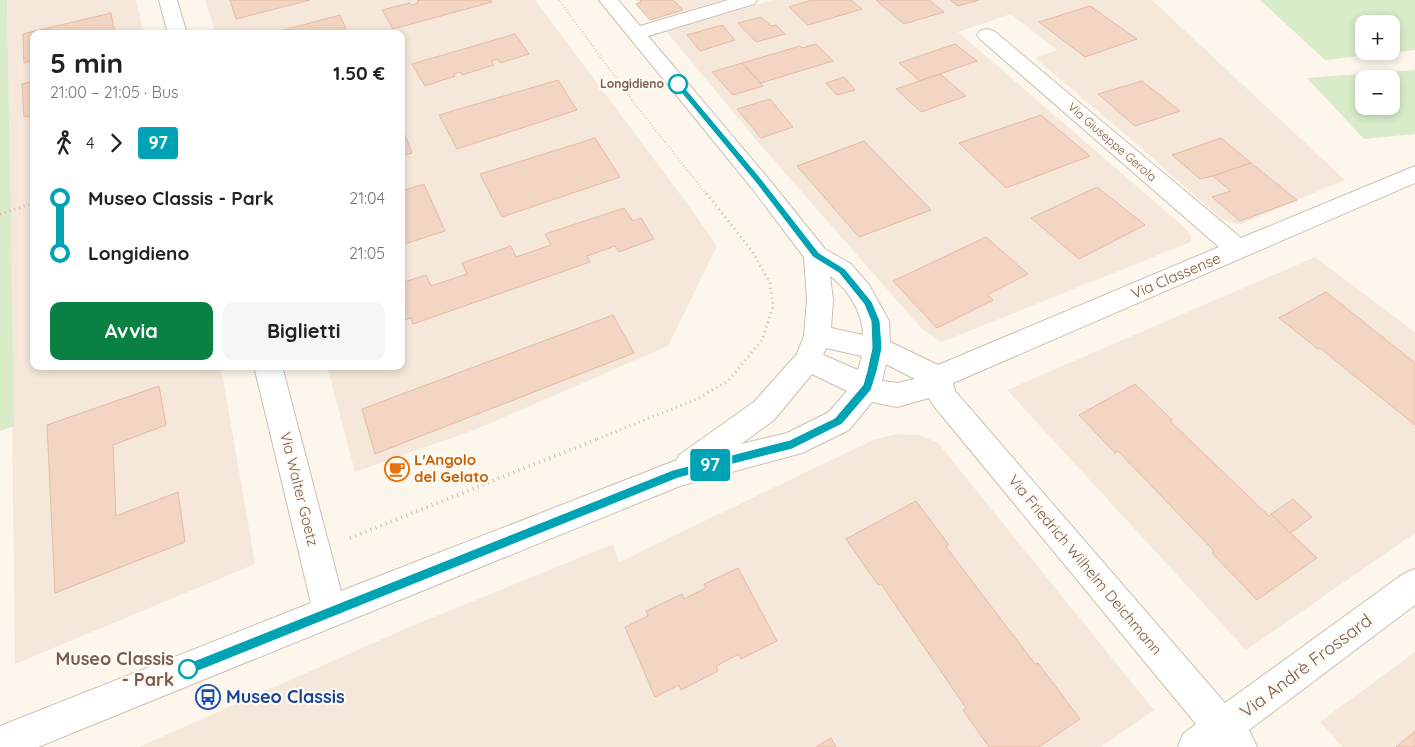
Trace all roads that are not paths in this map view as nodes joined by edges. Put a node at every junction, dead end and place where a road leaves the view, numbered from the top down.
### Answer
1 (168, 0) edge
2 (608, 0) edge
3 (748, 0) edge
4 (177, 30) edge
5 (636, 33) junction
6 (987, 35) dead end
7 (1415, 174) edge
8 (1236, 250) junction
9 (816, 255) junction
10 (813, 348) junction
11 (877, 348) junction
12 (269, 370) edge
13 (937, 378) junction
14 (867, 387) junction
15 (677, 473) junction
16 (1415, 585) edge
17 (330, 611) junction
18 (1231, 737) edge
19 (0, 744) edge
20 (1196, 747) edge

1 - 4 street
2 - 5 street
3 - 5 street
5 - 9 street
6 - 8 street, Via Giuseppe Gerola
7 - 8 street, Via Classense
8 - 13 street, Via Classense
9 - 10 street
9 - 11 street
10 - 11 street
10 - 14 street, Via Classense
10 - 15 street
11 - 13 street
11 - 14 street
12 - 17 street, Via Walter Goetz
13 - 14 street, Via Classense
13 - 18 street, Via Friedrich Wilhelm Deichmann
14 - 15 street
15 - 17 street
16 - 18 street, Via Andrè Frossard
17 - 19 street
18 - 20 street, Via Andrè Frossard

